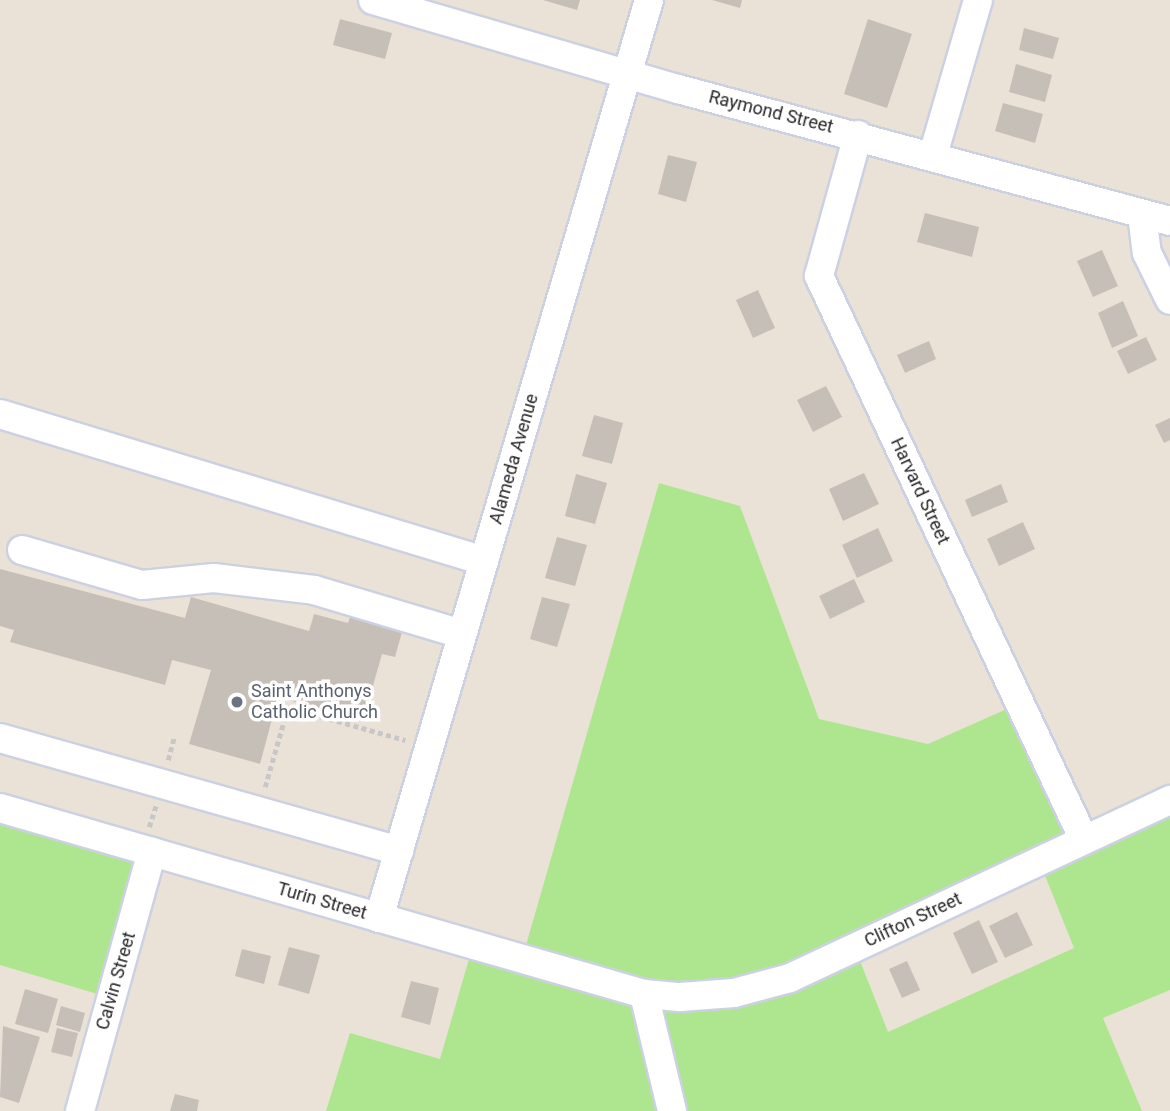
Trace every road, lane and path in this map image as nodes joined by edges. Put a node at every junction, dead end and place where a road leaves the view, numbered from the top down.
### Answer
1 (373, 0) edge
2 (649, 0) edge
3 (978, 0) edge
4 (626, 73) junction
5 (858, 135) junction
6 (933, 155) junction
7 (1142, 214) junction
8 (1170, 221) edge
9 (1170, 300) edge
10 (0, 414) edge
11 (22, 550) dead end
12 (484, 561) junction
13 (462, 634) junction
14 (174, 737) dead end
15 (0, 738) edge
16 (405, 740) dead end
17 (170, 755) dead end
18 (266, 783) dead end
19 (1170, 800) edge
20 (0, 808) edge
21 (1084, 840) junction
22 (399, 850) junction
23 (152, 852) junction
24 (379, 918) junction
25 (644, 994) junction
26 (80, 1111) edge
27 (671, 1111) edge

1 - 4 street, Raymond Street
2 - 4 street, Alameda Avenue
3 - 6 street
4 - 5 street, Raymond Street
4 - 12 street, Alameda Avenue
5 - 6 street, Raymond Street
5 - 21 street, Harvard Street
6 - 7 street, Raymond Street
7 - 8 street, Raymond Street
7 - 9 street
10 - 12 street
11 - 13 street
12 - 13 street, Alameda Avenue
13 - 22 street, Alameda Avenue
14 - 17 path
15 - 22 street
16 - 18 path
19 - 21 street, Clifton Street
20 - 23 street, Turin Street
21 - 25 street, Clifton Street
22 - 24 street, Alameda Avenue
23 - 24 street, Turin Street
23 - 26 street, Calvin Street
24 - 25 street, Turin Street
25 - 27 street

